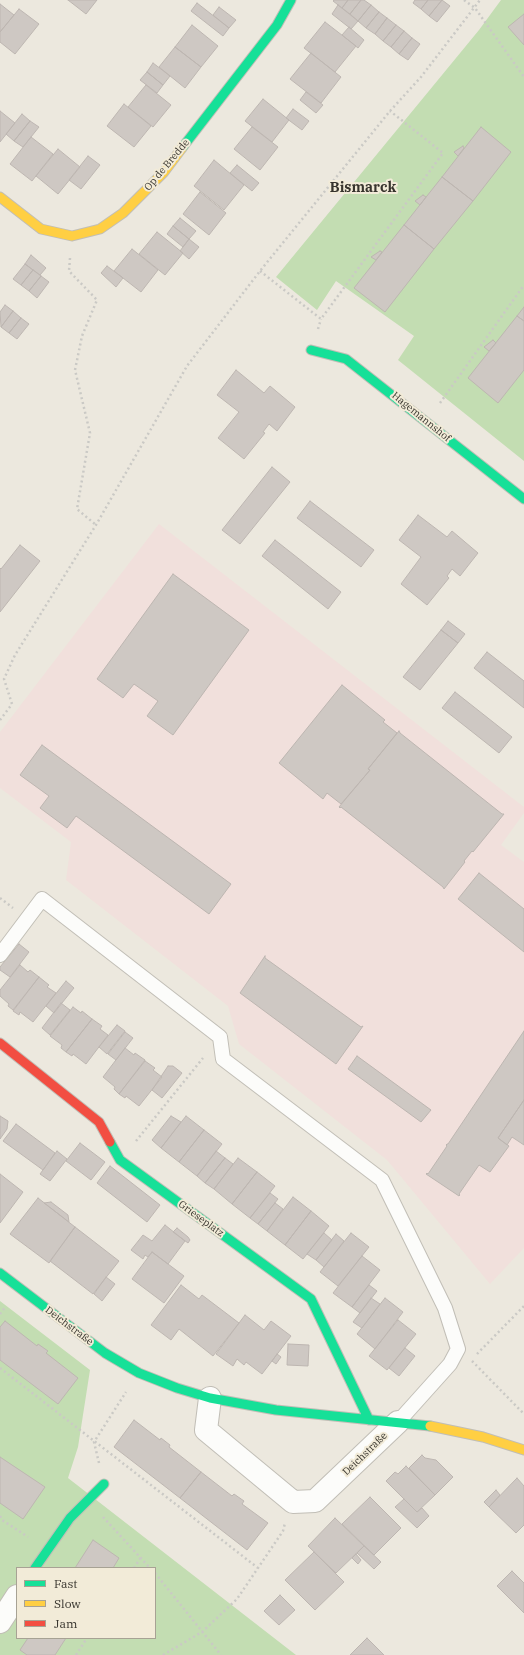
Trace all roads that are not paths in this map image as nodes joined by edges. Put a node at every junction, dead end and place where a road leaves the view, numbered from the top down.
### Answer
1 (291, 0) edge
2 (0, 197) edge
3 (311, 350) dead end
4 (524, 499) edge
5 (0, 955) edge
6 (0, 1043) edge
7 (0, 1273) edge
8 (210, 1398) junction
9 (369, 1420) junction
10 (398, 1422) junction
11 (524, 1450) edge
12 (104, 1484) road end
13 (36, 1567) edge
14 (16, 1598) edge
15 (0, 1622) edge

1 - 2 street, Op de Bredde
3 - 4 street, Hagemannshof
5 - 10 lane
6 - 9 street, Grieseplatz
7 - 8 street, Deichstraße
8 - 9 street, Deichstraße
8 - 10 street, Deichstraße
9 - 10 street, Deichstraße
10 - 11 street
12 - 13 street
14 - 15 street

